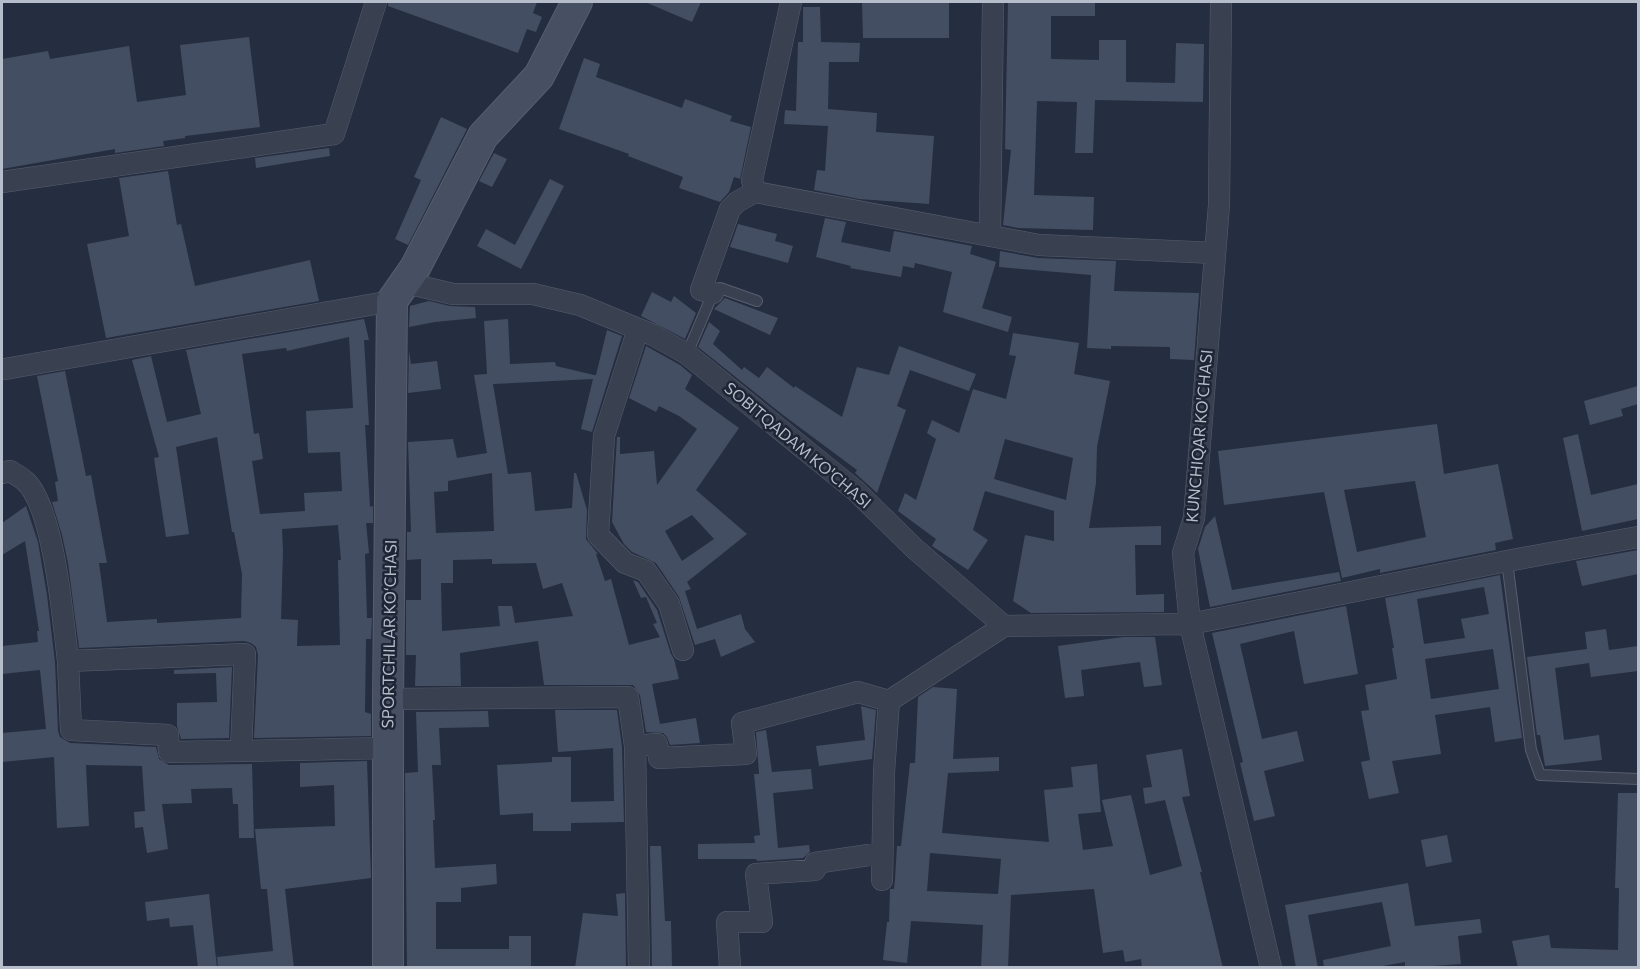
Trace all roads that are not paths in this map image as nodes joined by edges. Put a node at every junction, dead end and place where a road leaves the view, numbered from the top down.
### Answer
1 (376, 2) edge
2 (577, 2) edge
3 (791, 2) edge
4 (993, 2) edge
5 (1221, 2) edge
6 (2, 182) edge
7 (755, 192) junction
8 (990, 236) junction
9 (1215, 253) junction
10 (399, 292) junction
11 (713, 293) junction
12 (757, 301) dead end
13 (638, 329) junction
14 (687, 354) junction
15 (2, 366) edge
16 (2, 473) edge
17 (1638, 537) edge
18 (1507, 561) junction
19 (1190, 624) junction
20 (1004, 626) junction
21 (683, 650) dead end
22 (68, 661) junction
23 (388, 699) junction
24 (890, 700) junction
25 (388, 748) junction
26 (240, 751) junction
27 (635, 751) junction
28 (1638, 779) edge
29 (882, 853) junction
30 (882, 880) dead end
31 (388, 968) edge
32 (639, 968) edge
33 (730, 968) edge
34 (1271, 968) edge

1 - 6 street
2 - 10 street, SPORTCHILAR KO‘CHASI
3 - 7 street
4 - 8 street
5 - 9 street, KUNCHIQAR KO'CHASI
7 - 8 street
7 - 11 street
8 - 9 street
9 - 19 street, KUNCHIQAR KO'CHASI
10 - 13 street, SOBITQADAM KO'CHASI
10 - 15 street
10 - 23 street, SPORTCHILAR KO‘CHASI
11 - 12 lane
11 - 14 lane
13 - 14 street, SOBITQADAM KO'CHASI
13 - 21 street
14 - 20 street, SOBITQADAM KO'CHASI
16 - 22 street
17 - 18 street
18 - 19 street
18 - 28 lane
19 - 20 street
19 - 34 street, KUNCHIQAR KO'CHASI
20 - 24 street
22 - 26 street
22 - 26 street
23 - 25 street, SPORTCHILAR KO‘CHASI
23 - 27 street
24 - 27 street
24 - 29 street
25 - 26 street
25 - 31 street, SPORTCHILAR KO‘CHASI
27 - 32 street
29 - 30 street
29 - 33 street

